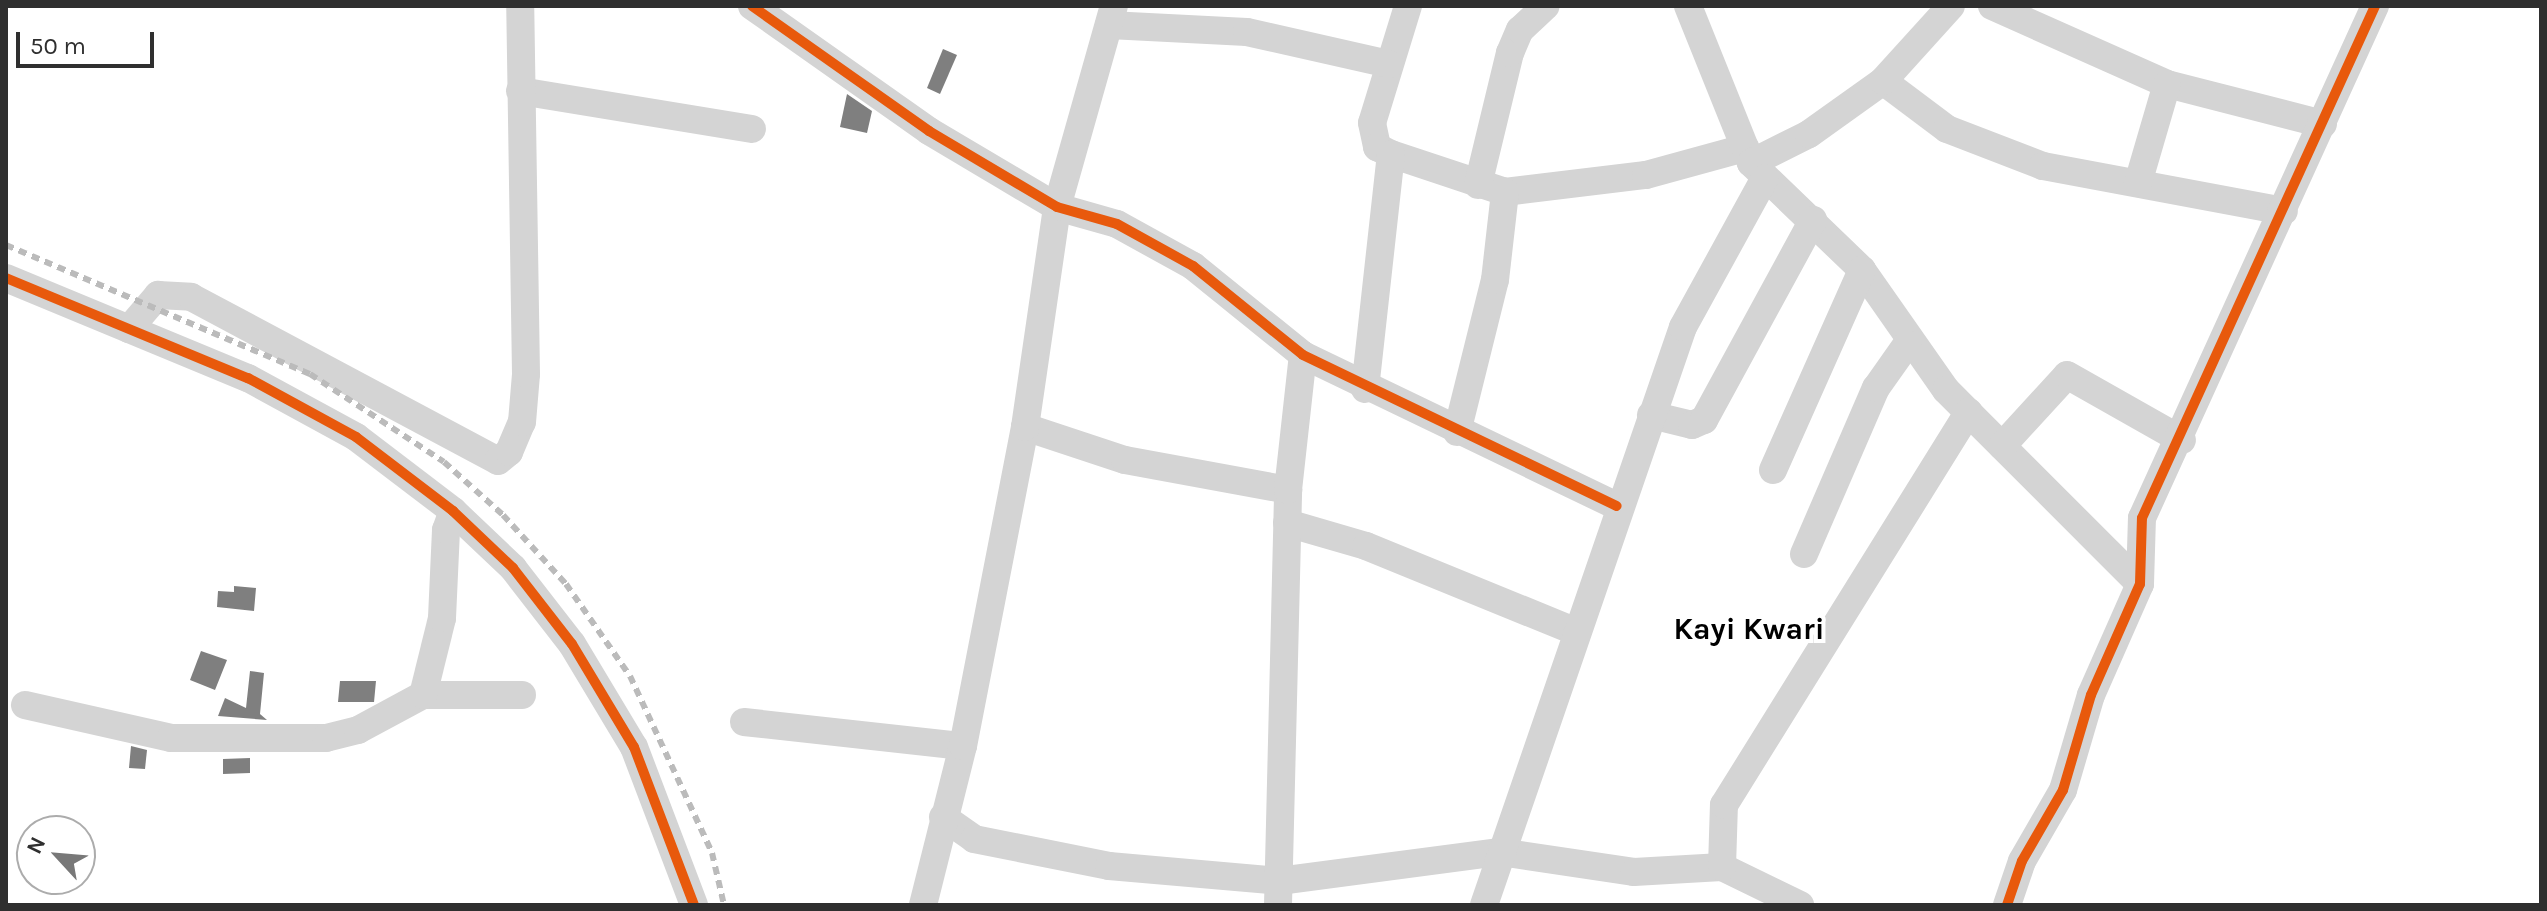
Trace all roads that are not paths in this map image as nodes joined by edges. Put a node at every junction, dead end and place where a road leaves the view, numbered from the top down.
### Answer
1 (520, 6) edge
2 (752, 6) edge
3 (1408, 6) edge
4 (1546, 6) edge
5 (1688, 6) edge
6 (1951, 6) edge
7 (1992, 6) edge
8 (2375, 6) edge
9 (1112, 15) edge
10 (1389, 64) junction
11 (1883, 81) junction
12 (2167, 84) junction
13 (520, 91) junction
14 (2323, 124) junction
15 (752, 129) dead end
16 (1391, 154) junction
17 (1754, 163) junction
18 (2138, 183) junction
19 (1492, 188) junction
20 (1057, 207) junction
21 (2284, 211) junction
22 (1813, 220) junction
23 (1862, 270) junction
24 (6, 278) edge
25 (129, 329) junction
26 (1907, 344) junction
27 (1303, 355) junction
28 (1365, 389) junction
29 (1969, 412) junction
30 (1651, 415) junction
31 (1025, 427) junction
32 (1457, 432) junction
33 (2182, 440) junction
34 (2002, 446) junction
35 (1773, 470) dead end
36 (1288, 490) junction
37 (1617, 506) junction
38 (453, 511) junction
39 (1287, 523) junction
40 (1804, 554) dead end
41 (2140, 584) junction
42 (1577, 632) junction
43 (423, 695) junction
44 (522, 695) dead end
45 (25, 705) dead end
46 (744, 722) dead end
47 (963, 746) junction
48 (943, 817) junction
49 (1500, 852) junction
50 (1722, 867) junction
51 (1278, 893) edge
52 (694, 905) edge
53 (923, 905) edge
54 (1484, 905) edge
55 (1800, 905) edge
56 (2007, 905) edge

1 - 13 street
2 - 20 street
3 - 10 street
4 - 19 street
5 - 17 street
6 - 11 street
7 - 12 street
8 - 14 street
9 - 10 street
9 - 20 street
10 - 16 street
11 - 17 street
11 - 18 street
12 - 14 street
12 - 18 street
13 - 15 street
13 - 25 street
14 - 21 street
16 - 19 street
16 - 28 street
17 - 19 street
17 - 22 street
17 - 30 street
18 - 21 street
19 - 32 street
20 - 27 street
20 - 31 street
21 - 33 street
22 - 23 street
22 - 30 street
23 - 26 street
23 - 35 street
24 - 25 street
25 - 38 street
26 - 29 street
26 - 40 street
27 - 28 street
27 - 36 street
28 - 32 street
29 - 34 street
29 - 50 street
30 - 37 street
31 - 36 street
31 - 47 street
32 - 37 street
33 - 34 street
33 - 41 street
34 - 41 street
36 - 39 street
37 - 42 street
38 - 43 street
38 - 52 street
39 - 42 street
39 - 51 street
41 - 56 street
42 - 49 street
43 - 44 street
43 - 45 street
46 - 47 street
47 - 48 street
48 - 51 street
48 - 53 street
49 - 50 street
49 - 51 street
49 - 54 street
50 - 55 street

